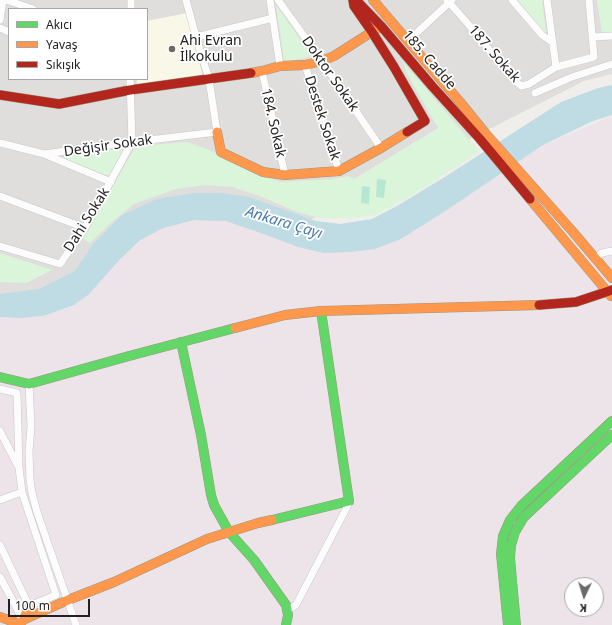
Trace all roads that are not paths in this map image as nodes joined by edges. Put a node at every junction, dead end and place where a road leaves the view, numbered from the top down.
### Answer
1 (4, 0) edge
2 (186, 0) edge
3 (270, 0) edge
4 (278, 0) edge
5 (353, 0) edge
6 (356, 0) edge
7 (373, 0) edge
8 (512, 0) edge
9 (547, 0) edge
10 (589, 0) edge
11 (449, 1) edge
12 (30, 8) edge
13 (273, 18) junction
14 (0, 20) edge
15 (381, 26) junction
16 (372, 32) junction
17 (612, 36) edge
18 (196, 37) junction
19 (592, 37) junction
20 (408, 41) junction
21 (552, 42) junction
22 (322, 61) junction
23 (612, 64) edge
24 (304, 65) junction
25 (280, 66) junction
26 (556, 68) junction
27 (262, 71) junction
28 (209, 79) junction
29 (130, 80) edge
30 (130, 90) junction
31 (535, 93) dead end
32 (0, 95) edge
33 (217, 132) junction
34 (483, 137) junction
35 (132, 142) junction
36 (0, 143) edge
37 (381, 148) junction
38 (44, 154) junction
39 (339, 171) junction
40 (285, 175) junction
41 (111, 182) junction
42 (0, 196) edge
43 (85, 228) junction
44 (0, 246) edge
45 (612, 251) edge
46 (595, 258) junction
47 (612, 278) edge
48 (611, 293) edge
49 (321, 310) junction
50 (181, 342) junction
51 (0, 377) edge
52 (29, 384) junction
53 (0, 389) edge
54 (612, 421) edge
55 (0, 431) edge
56 (612, 435) edge
57 (19, 468) junction
58 (0, 491) edge
59 (22, 492) junction
60 (2, 500) edge
61 (349, 501) junction
62 (228, 532) junction
63 (0, 545) edge
64 (0, 576) edge
65 (68, 600) junction
66 (29, 606) junction
67 (287, 610) junction
68 (0, 617) edge
69 (22, 623) edge
70 (76, 625) edge
71 (286, 625) edge
72 (508, 625) edge
73 (516, 625) edge

1 - 12 street
1 - 14 street
2 - 18 street
3 - 13 street
4 - 22 street, Doktor Sokak
5 - 16 street
6 - 15 street, 185. Cadde
7 - 20 street, 185. Cadde
8 - 21 street
9 - 21 street
10 - 19 street
11 - 20 street
11 - 26 street, 187. Sokak
13 - 18 street
13 - 25 street
15 - 16 street
15 - 34 street, 185. Cadde
16 - 22 street
16 - 37 street
17 - 19 street
18 - 28 street
19 - 26 street, 187. Sokak
20 - 34 street, 185. Cadde
21 - 26 street
22 - 24 street
22 - 37 street, Doktor Sokak
23 - 31 street
24 - 25 street
24 - 39 street, Destek Sokak
25 - 27 street
27 - 28 street
27 - 40 street, 184. Sokak
28 - 30 street
28 - 33 street
29 - 30 street
30 - 32 street
30 - 35 street
33 - 35 street, Değişir Sokak
33 - 40 street
34 - 46 street
34 - 48 street
35 - 38 street, Değişir Sokak
35 - 41 street, Dahi Sokak
36 - 38 street, Değişir Sokak
37 - 39 street
38 - 41 street
39 - 40 street
41 - 43 street, Dahi Sokak
42 - 43 street
43 - 44 street, Dahi Sokak
45 - 46 street
46 - 47 street
48 - 49 street
49 - 50 street
49 - 61 street
50 - 52 street
50 - 62 street
51 - 52 street
52 - 65 street
53 - 57 street
54 - 72 street
55 - 57 street
56 - 73 street
57 - 59 street
58 - 60 street
59 - 60 street
59 - 66 street
61 - 62 street
61 - 67 street
62 - 65 street
62 - 67 street
63 - 66 street
64 - 69 street
65 - 69 street
65 - 70 street
66 - 69 street
67 - 71 street
68 - 69 street

